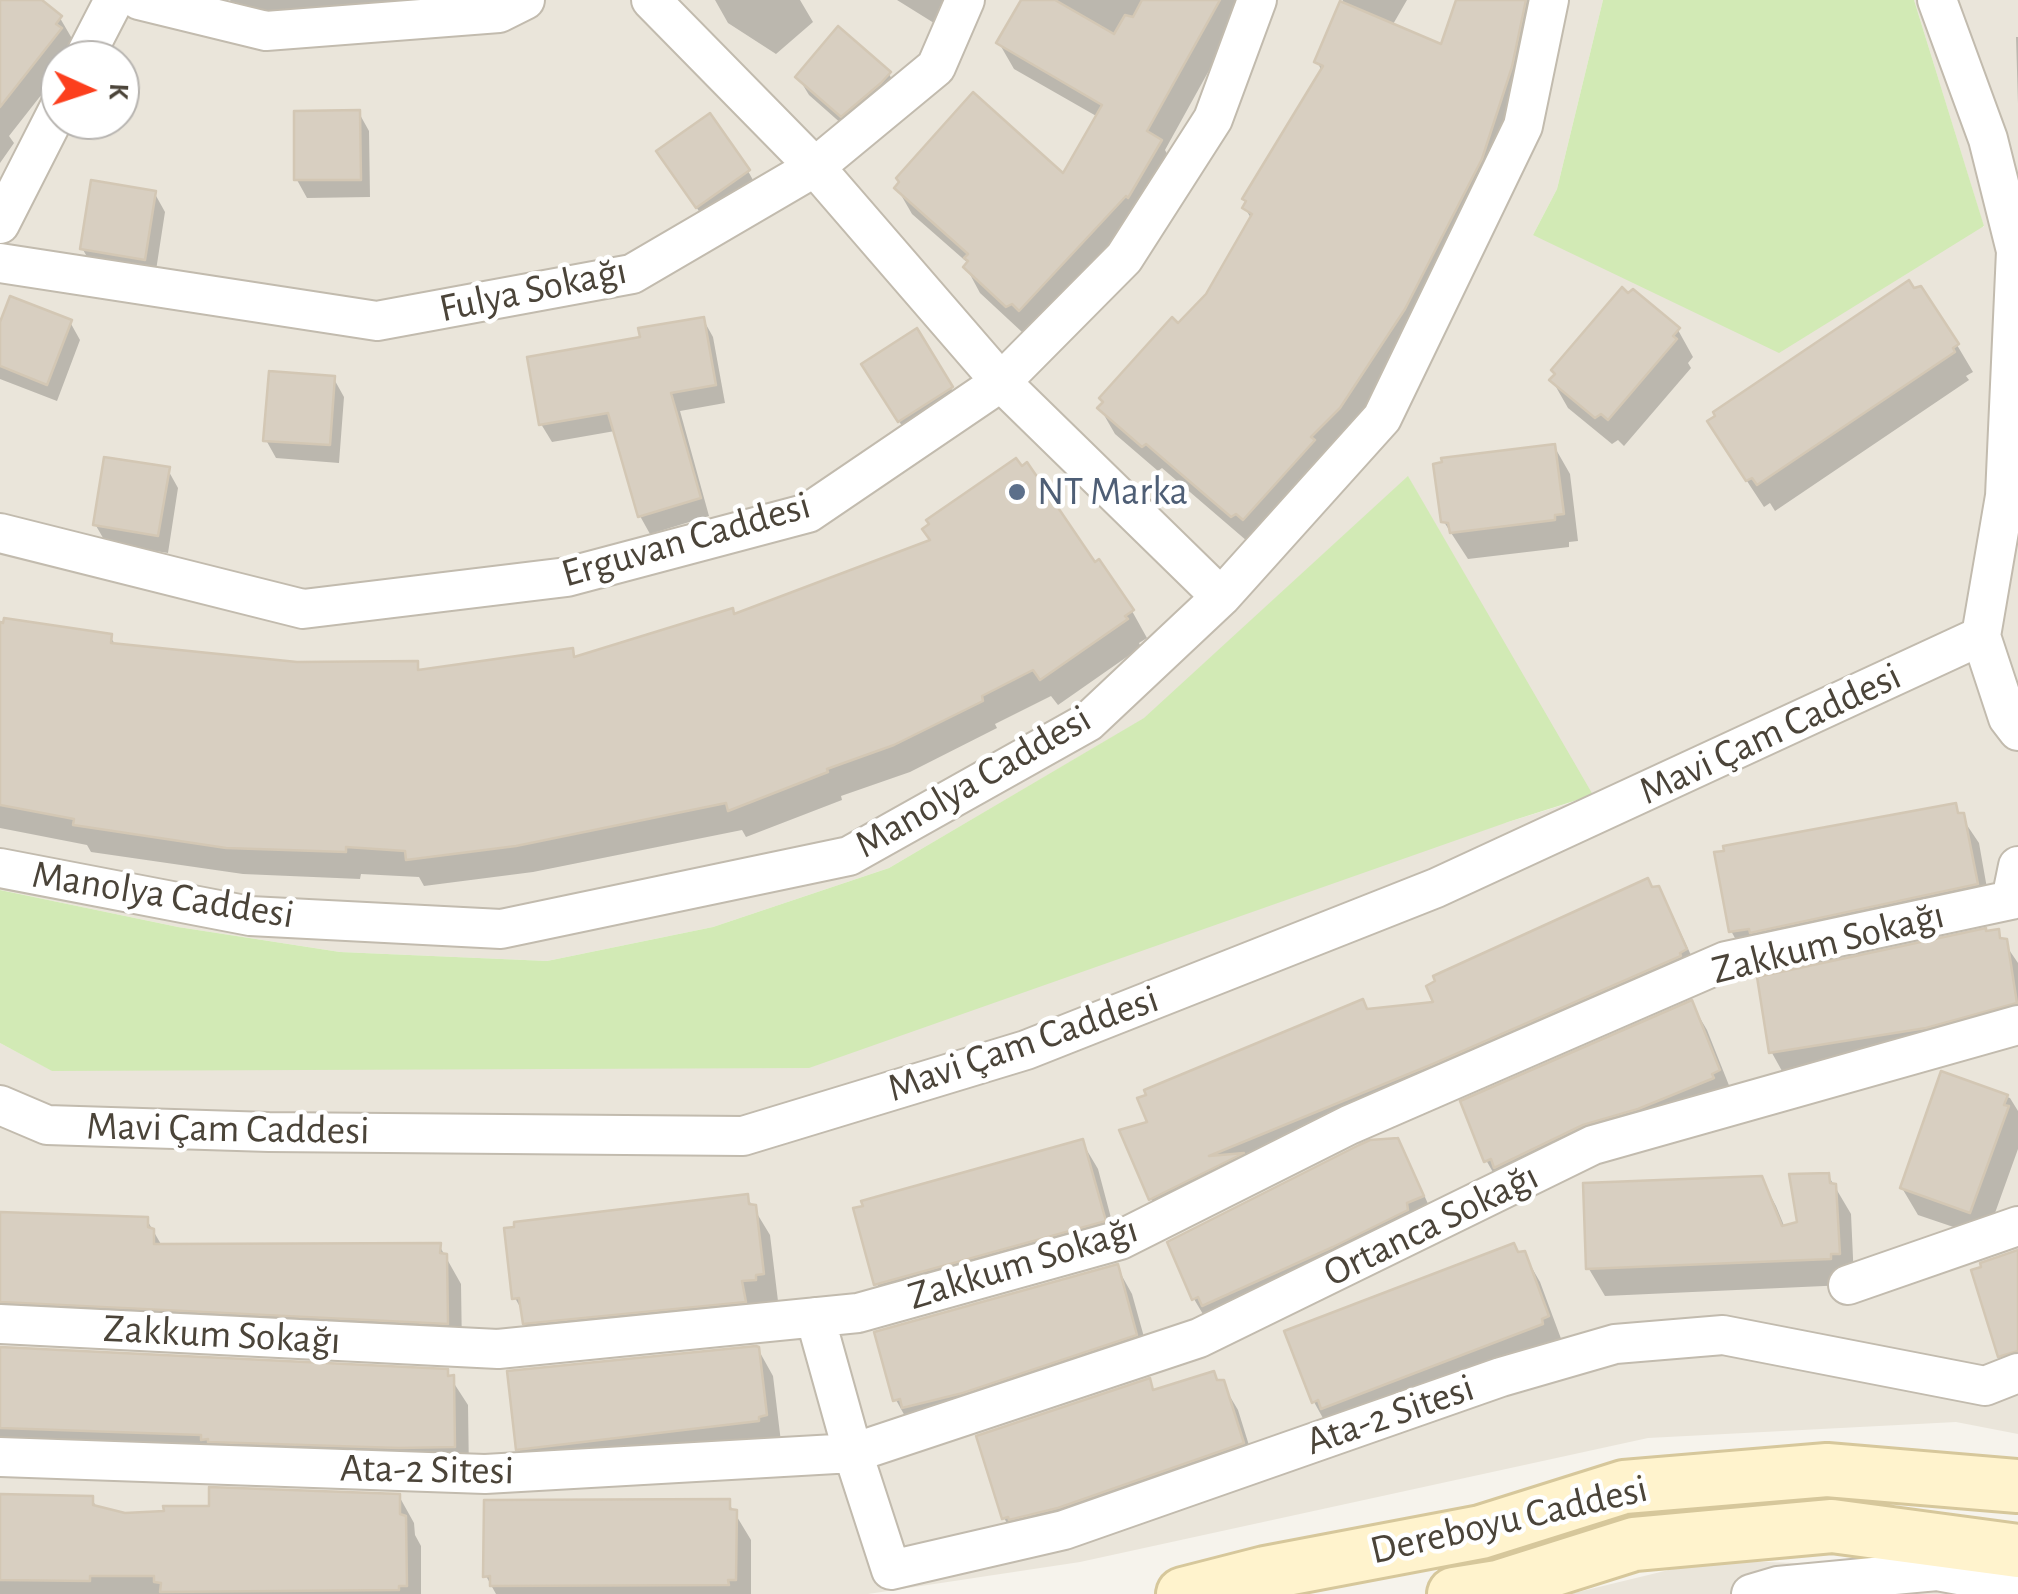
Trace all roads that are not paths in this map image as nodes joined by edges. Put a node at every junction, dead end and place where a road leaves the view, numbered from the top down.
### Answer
1 (114, 0) edge
2 (139, 0) edge
3 (525, 0) edge
4 (651, 0) edge
5 (964, 0) edge
6 (1256, 0) edge
7 (1549, 0) edge
8 (1937, 0) edge
9 (93, 40) edge
10 (43, 140) edge
11 (2007, 166) edge
12 (815, 167) junction
13 (0, 224) edge
14 (0, 263) edge
15 (1002, 382) junction
16 (2012, 494) edge
17 (0, 533) edge
18 (1221, 597) junction
19 (1981, 636) junction
20 (2018, 731) edge
21 (2018, 866) edge
22 (0, 868) edge
23 (2018, 1025) edge
24 (0, 1105) edge
25 (2018, 1226) edge
26 (1848, 1284) dead end
27 (815, 1317) junction
28 (0, 1324) edge
29 (2018, 1373) edge
30 (853, 1453) junction
31 (0, 1458) edge
32 (2018, 1486) edge
33 (2018, 1551) edge
34 (2018, 1586) edge
35 (1183, 1594) edge
36 (1454, 1594) edge
37 (1751, 1594) edge

1 - 9 street
2 - 3 street
4 - 12 street
5 - 12 street, Fulya Sokağı
6 - 15 street, Erguvan Caddesi
7 - 18 street, Manolya Caddesi
8 - 11 street
10 - 13 street
11 - 16 street
12 - 14 street, Fulya Sokağı
12 - 15 street
15 - 17 street, Erguvan Caddesi
15 - 18 street
16 - 19 street
18 - 22 street, Manolya Caddesi
19 - 20 street
19 - 24 street, Mavi Çam Caddesi
21 - 27 street, Zakkum Sokağı
23 - 30 street, Ortanca Sokağı
25 - 26 street
27 - 28 street, Zakkum Sokağı
27 - 30 street, Ata-2 Sitesi
29 - 30 street, Ata-2 Sitesi
30 - 31 street, Ata-2 Sitesi
32 - 35 main road, Dereboyu Caddesi
33 - 36 main road, Dereboyu Caddesi
34 - 37 street

